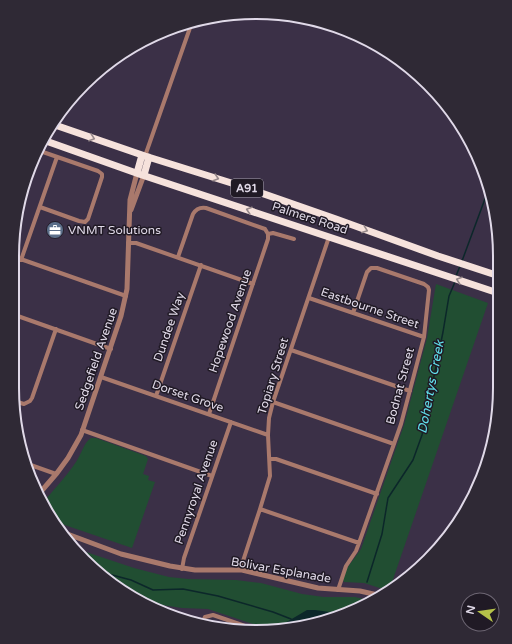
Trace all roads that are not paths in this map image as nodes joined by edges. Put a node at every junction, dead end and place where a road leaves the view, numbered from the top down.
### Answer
1 (190, 29) edge
2 (58, 126) edge
3 (48, 142) edge
4 (43, 152) edge
5 (146, 156) junction
6 (57, 157) junction
7 (140, 174) junction
8 (40, 208) junction
9 (268, 234) junction
10 (329, 236) junction
11 (294, 239) dead end
12 (128, 242) junction
13 (178, 257) junction
14 (19, 259) edge
15 (22, 260) junction
16 (201, 265) junction
17 (493, 275) edge
18 (253, 284) junction
19 (493, 291) edge
20 (126, 296) junction
21 (309, 298) junction
22 (353, 313) junction
23 (19, 316) edge
24 (56, 329) junction
25 (424, 337) junction
26 (111, 348) junction
27 (291, 350) junction
28 (101, 377) junction
29 (410, 391) junction
30 (156, 396) junction
31 (273, 402) junction
32 (20, 403) edge
33 (209, 414) junction
34 (231, 422) junction
35 (82, 430) junction
36 (268, 435) junction
37 (394, 444) junction
38 (270, 459) junction
39 (33, 466) edge
40 (56, 474) junction
41 (212, 476) junction
42 (42, 490) edge
43 (377, 494) junction
44 (260, 509) junction
45 (71, 535) edge
46 (359, 543) junction
47 (182, 569) junction
48 (242, 570) junction
49 (338, 590) junction
50 (373, 594) edge
51 (203, 619) edge
52 (239, 624) edge

1 - 5 street
2 -> 5 highway, Palmers Road / A91
3 - 7 highway, Palmers Road / A91
4 - 6 street
5 - 7 highway
5 -> 17 highway, Palmers Road / A91
6 - 8 street
6 - 8 street
10 -> 7 highway, Palmers Road / A91
7 - 12 street, Sedgefield Avenue
8 - 15 street
9 - 11 street
9 - 13 street
9 - 18 street, Hopewood Avenue
19 -> 10 highway, Palmers Road / A91
10 - 21 street, Topiary Street
12 - 13 street
12 - 20 street, Sedgefield Avenue
13 - 16 street
14 - 15 street
15 - 20 street
16 - 18 street
16 - 30 street, Dundee Way
18 - 33 street, Hopewood Avenue
20 - 26 street, Sedgefield Avenue
21 - 22 street, Eastbourne Street
21 - 27 street, Topiary Street
22 - 25 street, Eastbourne Street
22 - 25 street, Bodnat Street
23 - 24 street
24 - 26 street
24 - 32 street
25 - 29 street, Bodnat Street
26 - 28 street, Sedgefield Avenue
27 - 29 street
27 - 31 street, Topiary Street
28 - 30 street, Dorset Grove
28 - 35 street, Sedgefield Avenue
29 - 37 street, Bodnat Street
30 - 33 street, Dorset Grove
31 - 36 street, Topiary Street
31 - 37 street
33 - 34 street, Dorset Grove
34 - 36 street, Dorset Grove
34 - 41 street, Pennyroyal Avenue
35 - 40 street, Sedgefield Avenue
35 - 41 street
36 - 38 street, Topiary Street
37 - 43 street, Bodnat Street
38 - 43 street
38 - 44 street, Topiary Street
39 - 40 street
40 - 42 street, Sedgefield Avenue
41 - 47 street, Pennyroyal Avenue
43 - 46 street, Bodnat Street
44 - 46 street
44 - 48 street, Topiary Street
45 - 47 street, Bolivar Esplanade
46 - 49 street, Bodnat Street
47 - 48 street, Bolivar Esplanade
48 - 49 street, Bolivar Esplanade
49 - 50 street, Bolivar Esplanade
51 - 52 street

